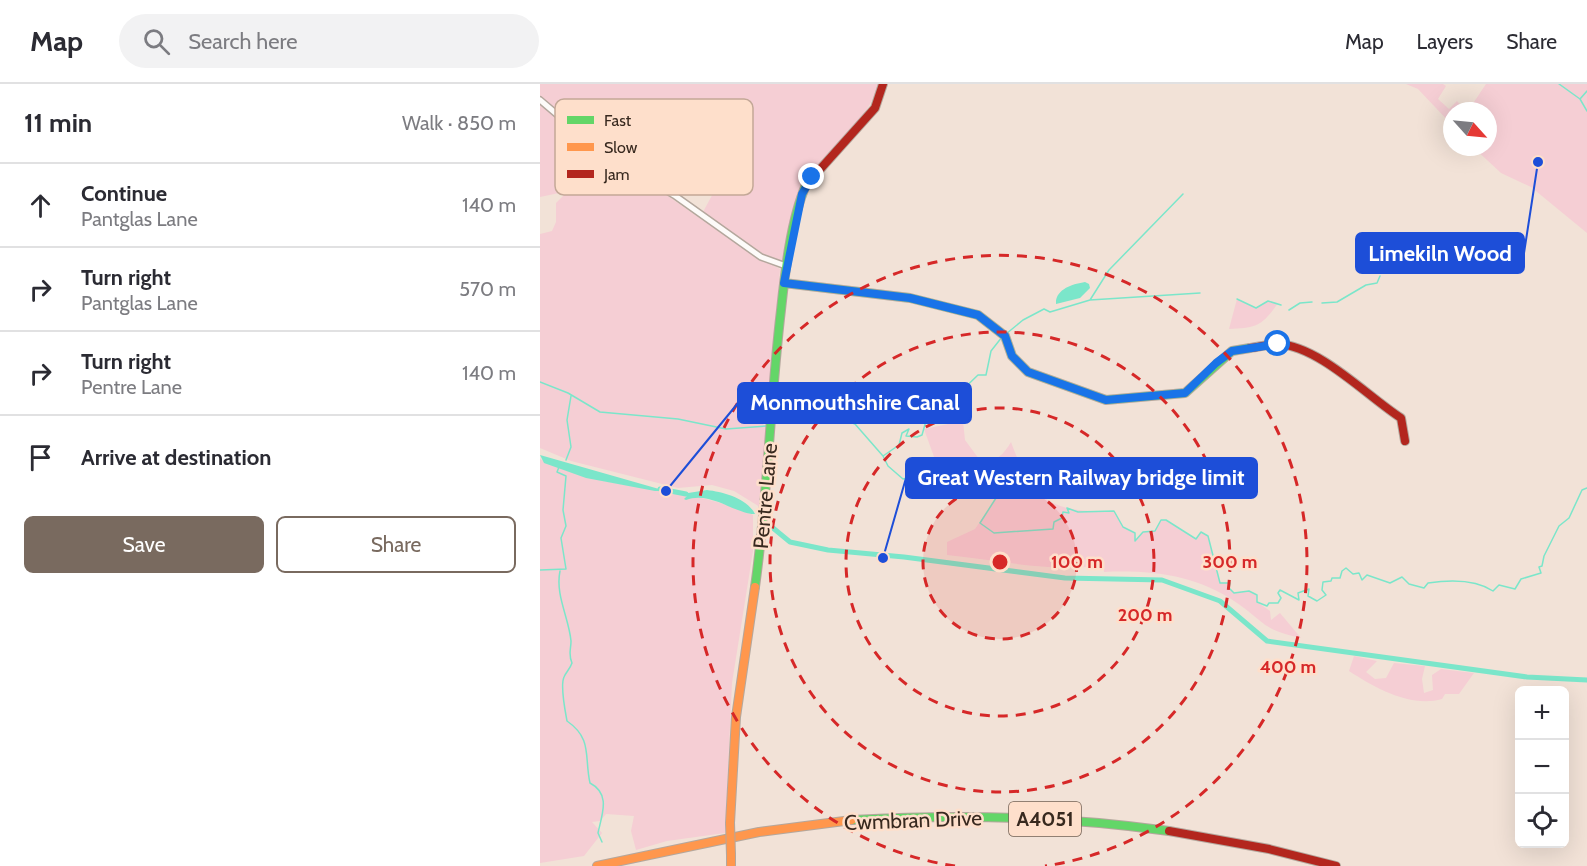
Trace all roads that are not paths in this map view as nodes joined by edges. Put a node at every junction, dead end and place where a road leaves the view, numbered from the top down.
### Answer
1 (883, 84) edge
2 (540, 100) edge
3 (555, 113) edge
4 (674, 195) edge
5 (786, 266) junction
6 (784, 283) junction
7 (1405, 441) dead end
8 (597, 866) edge
9 (731, 866) edge
10 (1336, 866) edge

1 - 5 street, Pentre Lane
2 - 3 street
4 - 5 street
5 - 6 street, Pentre Lane
6 - 7 street
6 - 9 street, Pentre Lane, bridge
8 - 10 street, Cwmbran Drive / A4051

